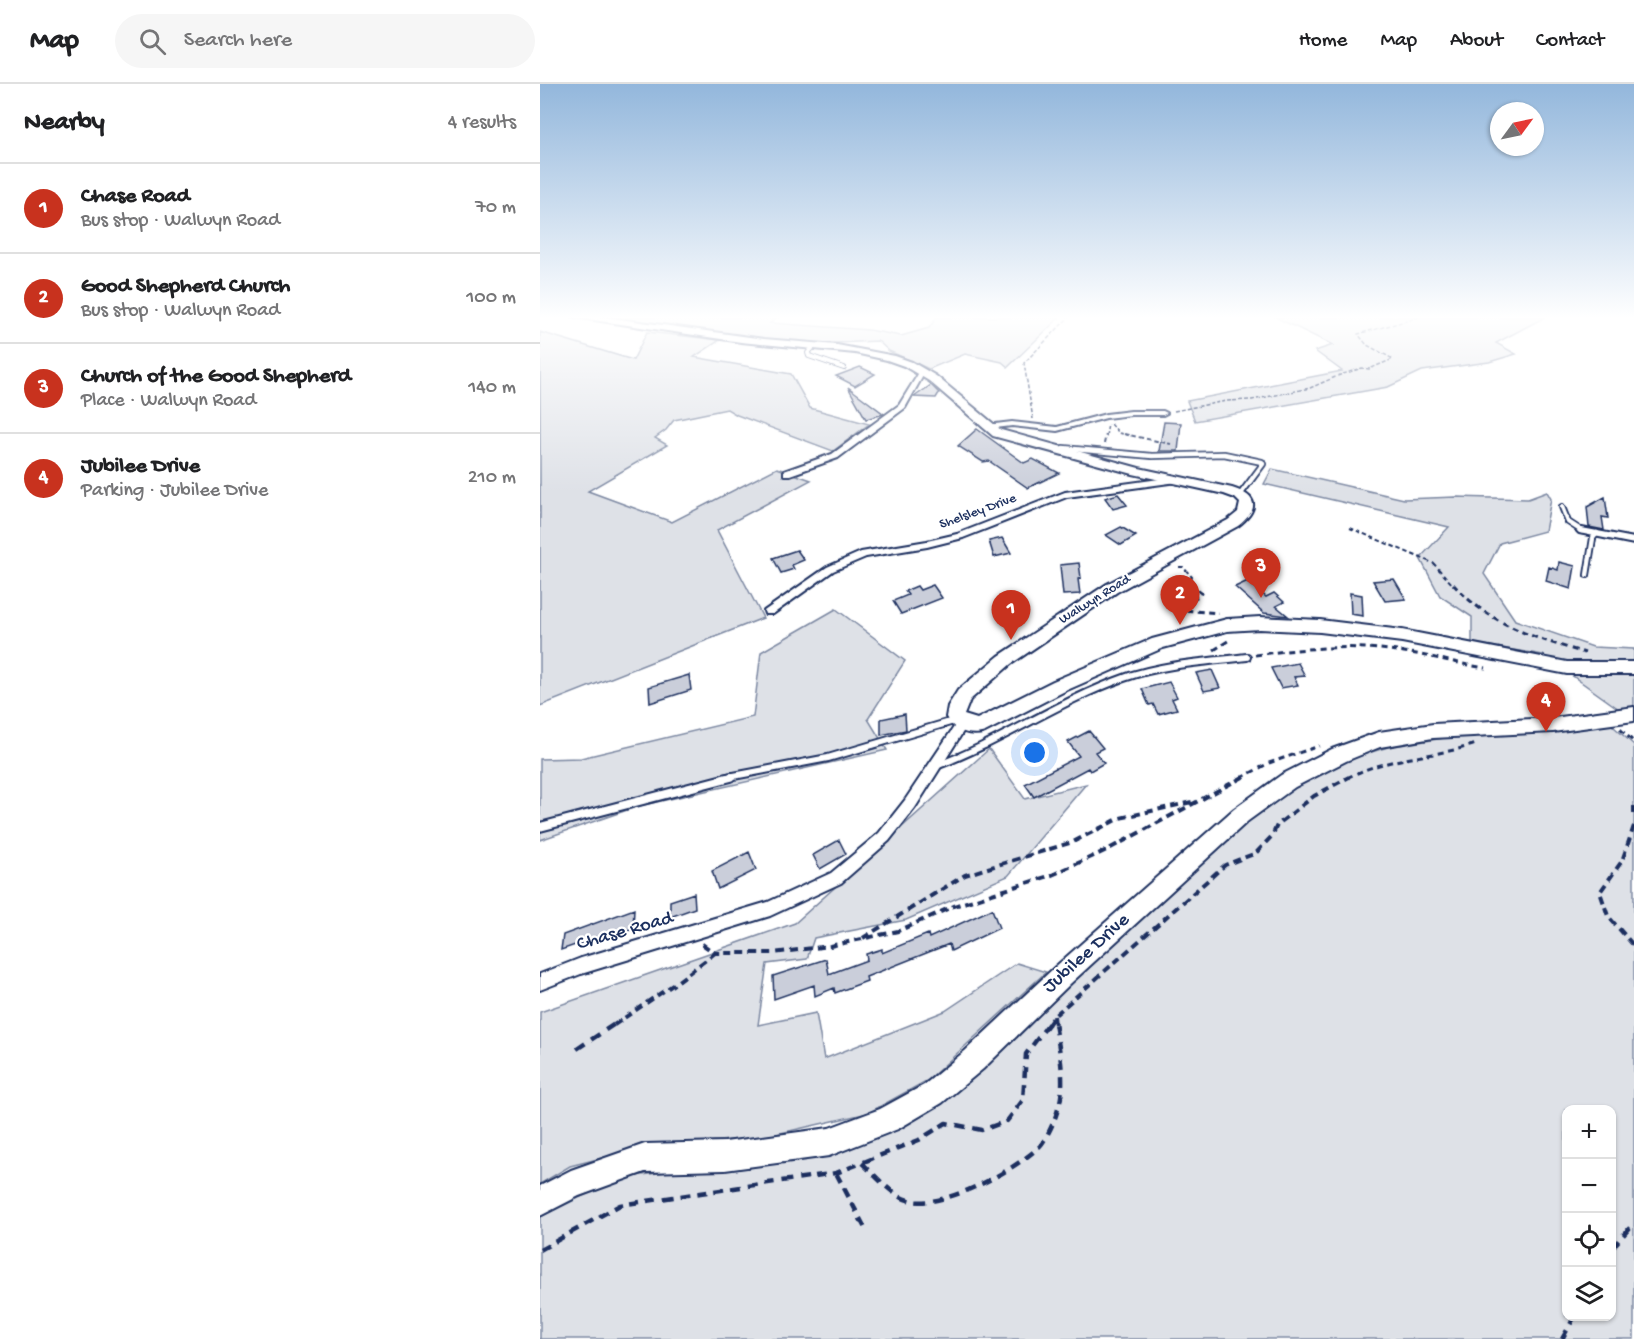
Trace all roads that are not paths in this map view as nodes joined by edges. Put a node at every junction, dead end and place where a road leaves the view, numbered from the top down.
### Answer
1 (920, 376) edge
2 (927, 376) edge
3 (1163, 413) road end
4 (987, 427) junction
5 (1050, 448) junction
6 (787, 473) dead end
7 (1174, 480) junction
8 (1240, 495) junction
9 (1562, 507) dead end
10 (1582, 531) joint
11 (1597, 533) junction
12 (1634, 541) edge
13 (1587, 575) dead end
14 (769, 611) dead end
15 (1247, 657) road end
16 (1634, 668) edge
17 (1634, 714) edge
18 (960, 722) junction
19 (935, 766) junction
20 (540, 827) edge
21 (540, 982) edge
22 (540, 1202) edge

1 - 6 street
2 - 4 main road
3 - 4 street
4 - 5 main road
5 - 7 main road
5 - 8 lane
7 - 8 main road
7 - 14 street, Shelsley Drive
8 - 18 main road, Walwyn Road
9 - 10 lane
10 - 11 street
11 - 12 street
11 - 13 lane
15 - 19 lane
16 - 18 main road
17 - 22 main road, Jubilee Drive
18 - 19 street, Chase Road
18 - 20 lane
19 - 21 street, Chase Road

